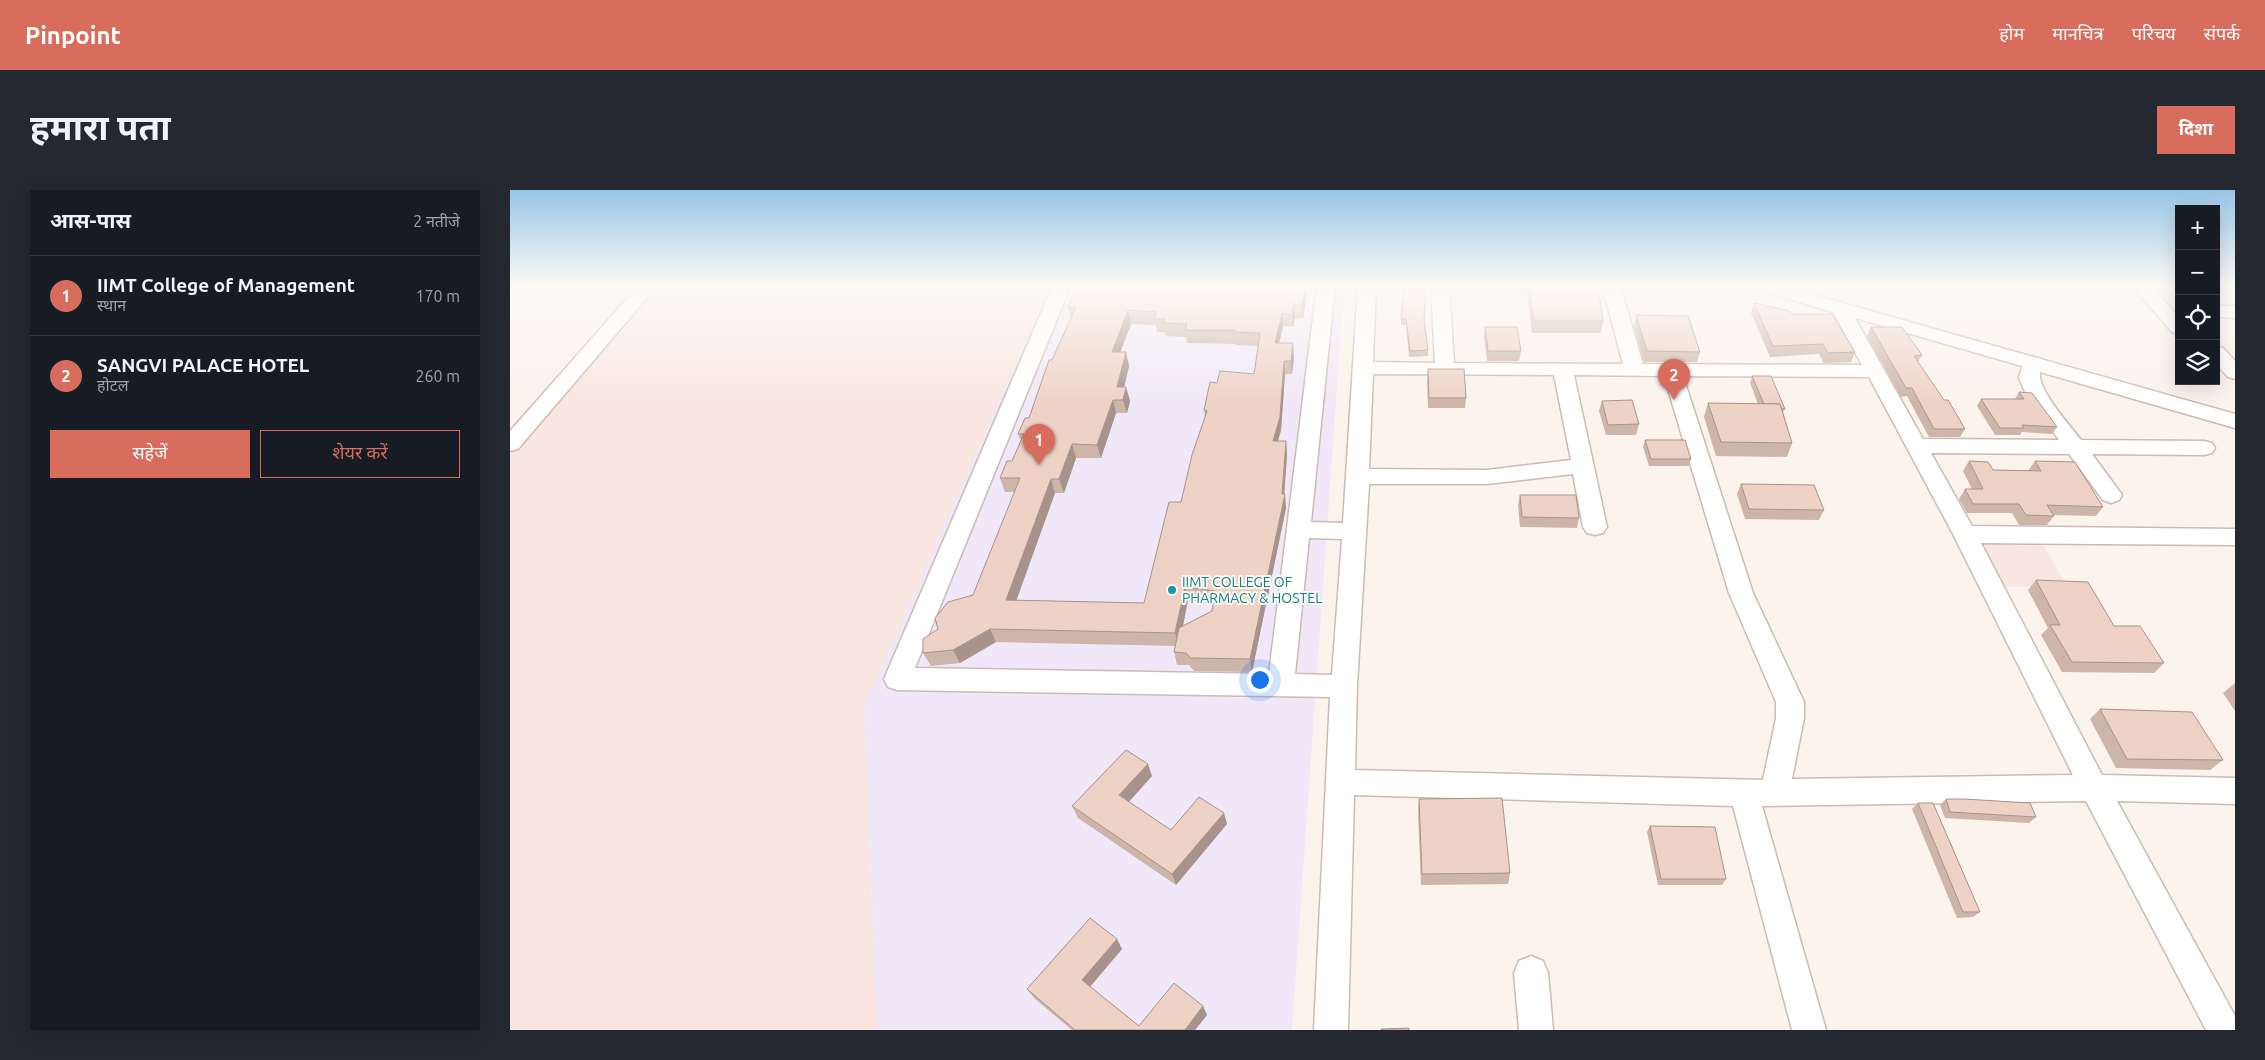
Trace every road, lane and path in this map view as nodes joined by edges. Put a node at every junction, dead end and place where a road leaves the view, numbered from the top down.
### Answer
1 (593, 324) edge
2 (615, 324) edge
3 (1045, 324) edge
4 (1322, 324) edge
5 (1366, 324) edge
6 (1442, 324) edge
7 (1622, 324) edge
8 (1849, 324) edge
9 (1900, 324) edge
10 (2220, 356) edge
11 (2032, 362) junction
12 (1364, 368) junction
13 (1445, 368) junction
14 (1563, 370) junction
15 (1635, 370) junction
16 (1672, 371) junction
17 (1875, 371) junction
18 (2220, 373) edge
19 (2235, 373) edge
20 (2235, 389) edge
21 (510, 418) edge
22 (2235, 422) edge
23 (510, 444) edge
24 (1916, 446) junction
25 (2073, 447) junction
26 (2204, 448) dead end
27 (1582, 466) junction
28 (1358, 476) junction
29 (2110, 495) dead end
30 (1595, 527) dead end
31 (1299, 530) junction
32 (1354, 531) junction
33 (1965, 534) junction
34 (2235, 537) edge
35 (1282, 685) junction
36 (1344, 686) junction
37 (1340, 782) junction
38 (2094, 788) junction
39 (2235, 791) edge
40 (1775, 792) junction
41 (1744, 793) junction
42 (1531, 974) dead end
43 (1331, 1030) edge
44 (1536, 1030) edge
45 (1809, 1030) edge
46 (2224, 1030) edge

1 - 21 street
2 - 23 street
3 - 35 street
4 - 31 street
5 - 12 street
6 - 13 street
7 - 15 street
8 - 17 street
9 - 11 street
10 - 19 street
11 - 22 street
11 - 25 street
12 - 13 street
12 - 28 street
13 - 14 street
14 - 15 street
14 - 27 street
15 - 16 street
16 - 17 street
16 - 40 street
17 - 24 street
18 - 20 street
24 - 25 street
24 - 33 street
25 - 26 street
25 - 29 street
27 - 28 street
27 - 30 street
28 - 32 street
31 - 32 street
31 - 35 street
32 - 36 street
33 - 34 street
33 - 38 street
35 - 36 street
36 - 37 street
37 - 41 street
37 - 43 street
38 - 39 street
38 - 40 street
38 - 46 street
40 - 41 street
41 - 45 street
42 - 44 street

